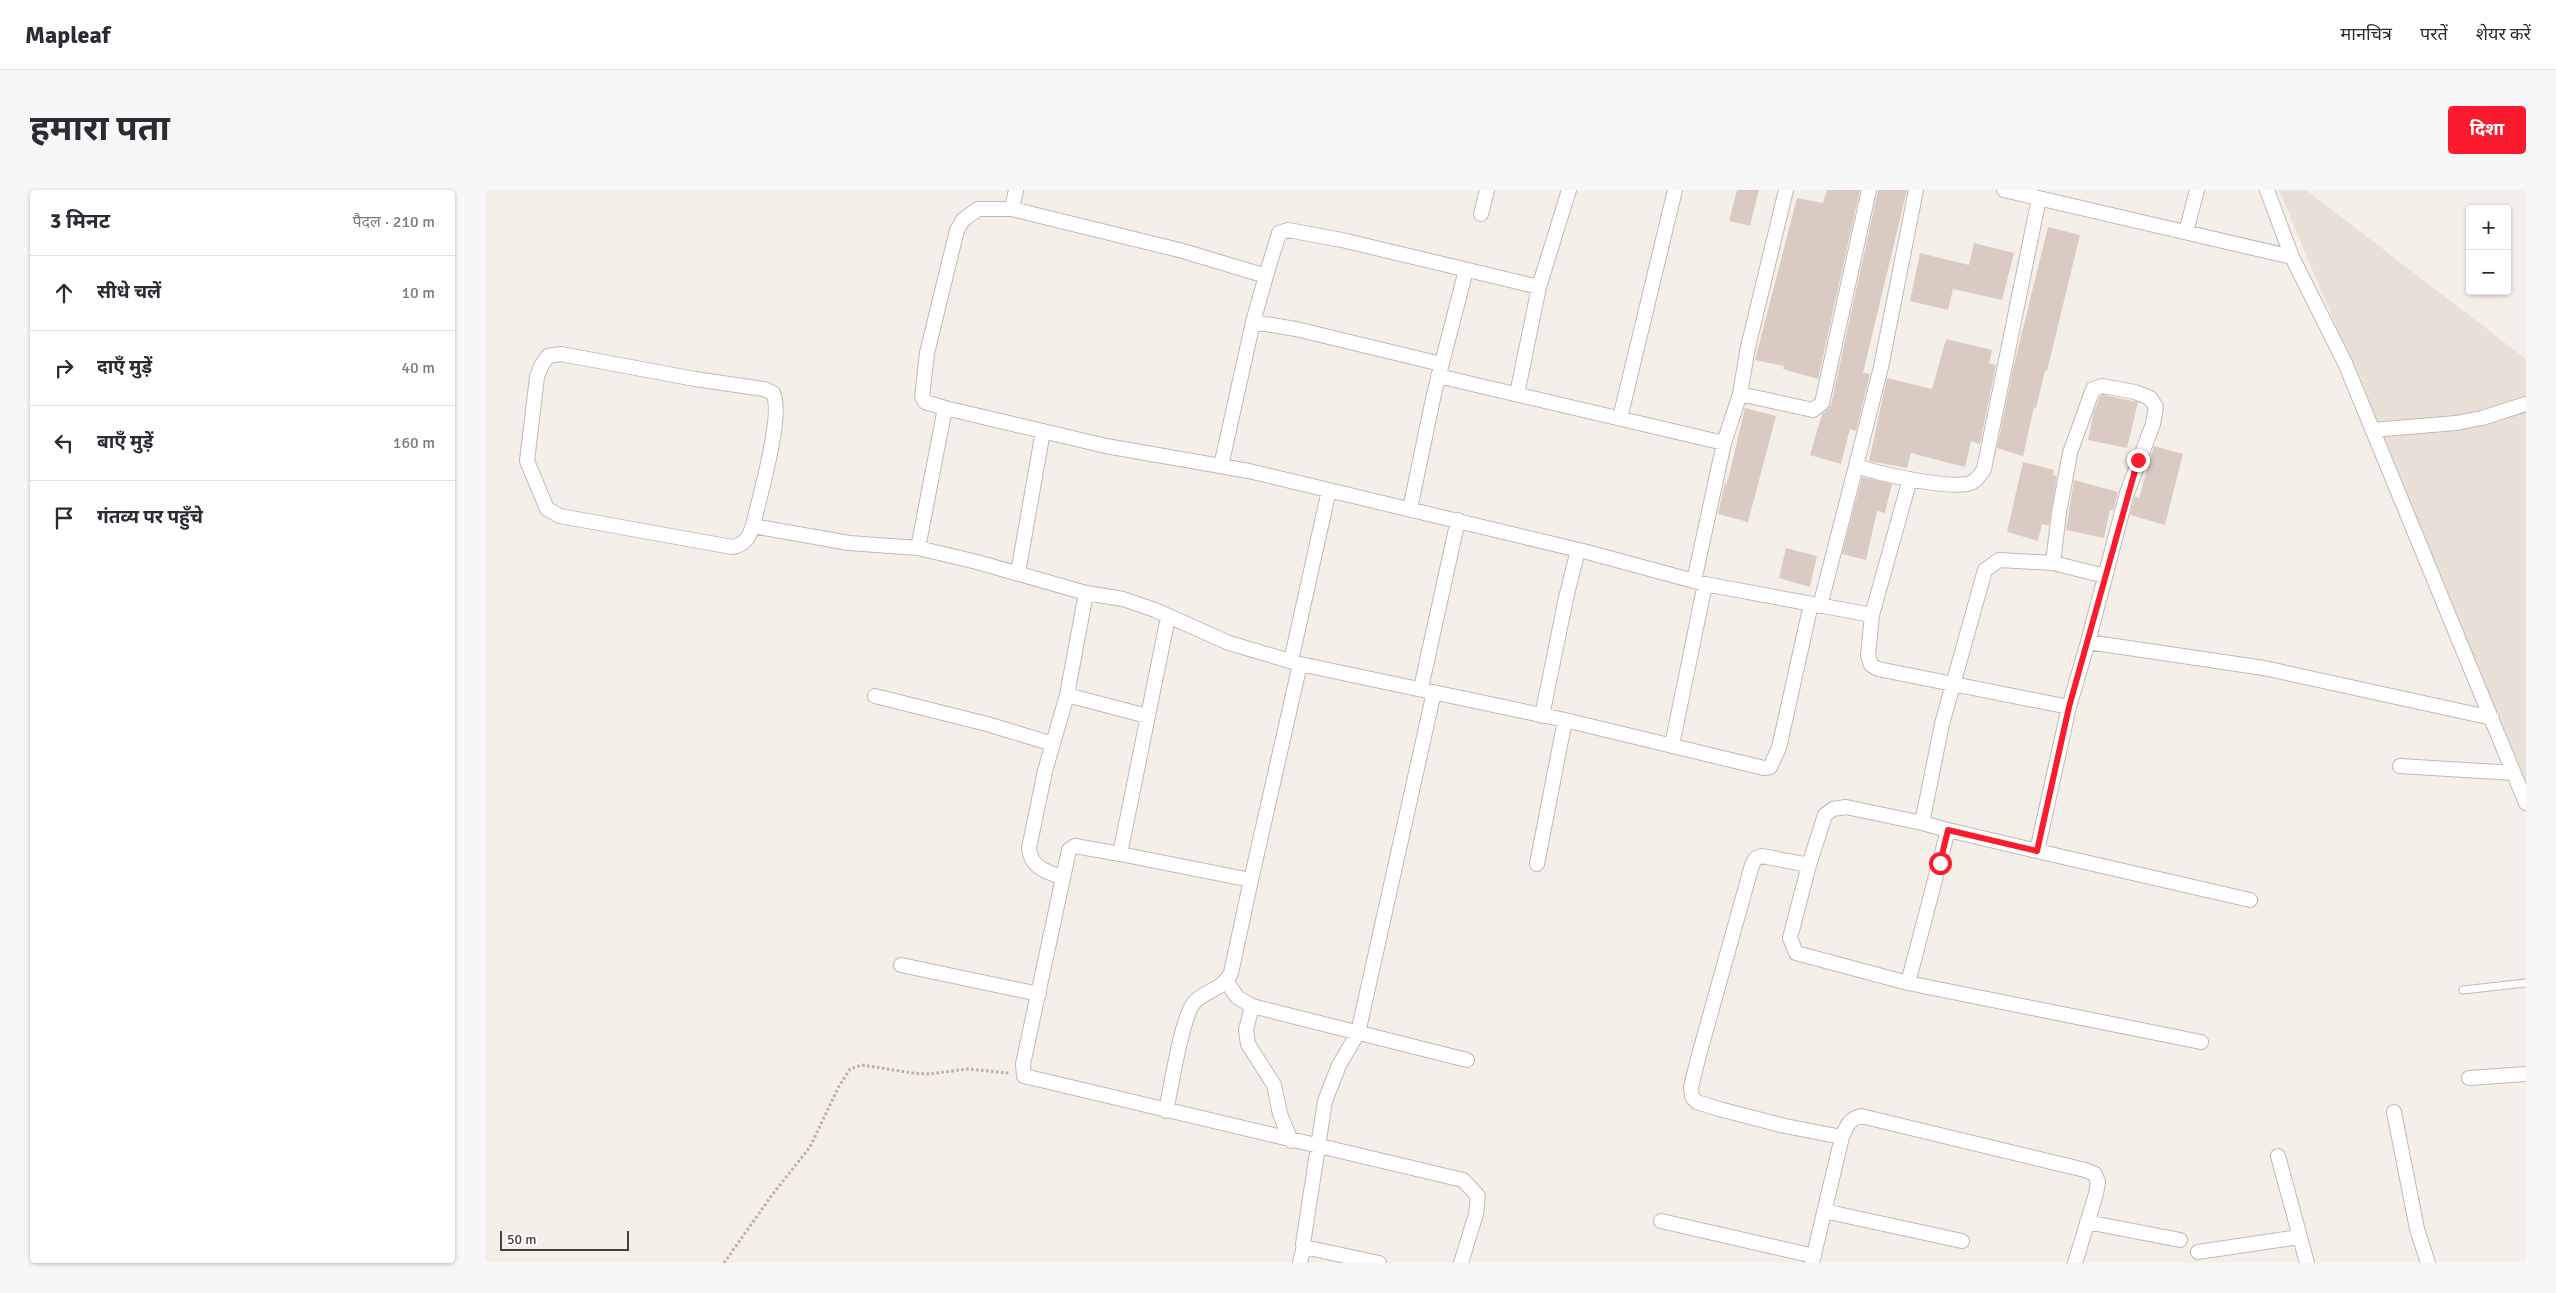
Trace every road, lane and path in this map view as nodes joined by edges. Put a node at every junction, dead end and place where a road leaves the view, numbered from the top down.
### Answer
1 (1016, 190) edge
2 (1487, 190) edge
3 (1569, 190) edge
4 (1675, 190) edge
5 (1786, 190) edge
6 (1869, 190) edge
7 (1917, 190) edge
8 (2004, 190) edge
9 (2197, 190) edge
10 (2267, 190) edge
11 (2031, 194) edge
12 (1012, 208) junction
13 (1481, 214) dead end
14 (2186, 232) junction
15 (2292, 257) junction
16 (1466, 270) junction
17 (1266, 276) junction
18 (1539, 287) junction
19 (1253, 322) junction
20 (1440, 370) junction
21 (1517, 394) junction
22 (1740, 394) junction
23 (2526, 404) edge
24 (945, 408) junction
25 (1620, 418) junction
26 (2372, 430) junction
27 (1043, 431) junction
28 (1724, 443) junction
29 (1221, 466) junction
30 (1856, 466) junction
31 (1910, 479) junction
32 (1329, 490) junction
33 (1410, 509) junction
34 (1458, 520) junction
35 (753, 526) junction
36 (917, 548) junction
37 (1578, 550) junction
38 (2053, 563) junction
39 (1018, 573) junction
40 (2105, 576) junction
41 (1699, 583) junction
42 (1086, 593) junction
43 (1815, 605) junction
44 (1872, 615) junction
45 (1168, 617) junction
46 (2088, 642) junction
47 (1295, 662) junction
48 (1953, 682) junction
49 (1421, 688) junction
50 (1435, 692) junction
51 (1067, 695) junction
52 (875, 696) dead end
53 (2069, 707) junction
54 (1147, 716) junction
55 (1542, 716) junction
56 (2492, 718) junction
57 (1565, 720) junction
58 (1053, 744) junction
59 (1672, 745) junction
60 (2401, 766) dead end
61 (2514, 773) junction
62 (2526, 803) edge
63 (1921, 822) junction
64 (1948, 830) junction
65 (2037, 851) junction
66 (1120, 854) junction
67 (1537, 864) dead end
68 (1809, 865) junction
69 (1063, 878) junction
70 (1251, 880) junction
71 (2250, 900) dead end
72 (901, 965) dead end
73 (1227, 982) junction
74 (1908, 983) junction
75 (2526, 983) edge
76 (2463, 990) dead end
77 (1039, 994) junction
78 (1252, 1006) junction
79 (1358, 1033) junction
80 (2201, 1042) dead end
81 (1467, 1060) dead end
82 (2526, 1074) edge
83 (1025, 1076) junction
84 (2469, 1078) dead end
85 (1166, 1111) junction
86 (2394, 1112) dead end
87 (1842, 1137) junction
88 (1291, 1141) junction
89 (1319, 1147) junction
90 (2278, 1156) dead end
91 (1824, 1211) junction
92 (1661, 1221) dead end
93 (2087, 1222) junction
94 (2299, 1237) junction
95 (2180, 1240) dead end
96 (1962, 1241) dead end
97 (1303, 1246) junction
98 (2198, 1252) dead end
99 (1813, 1260) edge
100 (724, 1263) edge
101 (1300, 1263) edge
102 (1379, 1263) edge
103 (1461, 1263) edge
104 (2075, 1263) edge
105 (2307, 1263) edge
106 (2427, 1263) edge

1 - 12 street
2 - 13 street
3 - 18 street
4 - 25 street
5 - 22 street
6 - 22 street
7 - 30 street
8 - 11 street
9 - 14 street
10 - 15 street
11 - 14 street
11 - 31 street
12 - 17 street
12 - 24 street
14 - 15 street
15 - 26 street
16 - 17 street
16 - 18 street
16 - 20 street
17 - 19 street
18 - 21 street
19 - 20 street
19 - 29 street
20 - 21 street
20 - 33 street
21 - 25 street
22 - 28 street
23 - 26 street
24 - 27 street
24 - 36 street
25 - 28 street
26 - 56 street
27 - 29 street
27 - 39 street
28 - 41 street
29 - 32 street
30 - 31 street
30 - 43 street
31 - 44 street
32 - 33 street
32 - 47 street
33 - 34 street
34 - 37 street
34 - 49 street
35 - 35 street
35 - 36 street
36 - 39 street
37 - 41 street
37 - 55 street
38 - 40 street
38 - 40 street
38 - 48 street
39 - 42 street
40 - 46 street
41 - 43 street
41 - 59 street
42 - 45 street
42 - 51 street
43 - 44 street
43 - 59 street
44 - 48 street
45 - 47 street
45 - 54 street
46 - 53 street
46 - 56 street
47 - 49 street
47 - 70 street
48 - 53 street
48 - 63 street
49 - 50 street
50 - 55 street
50 - 79 street
51 - 54 street
51 - 58 street
52 - 58 street
53 - 65 street
54 - 66 street
55 - 57 street
56 - 61 street
57 - 59 street
57 - 67 street
58 - 69 street
60 - 61 street
61 - 62 street
63 - 64 street
63 - 68 street
64 - 65 street
64 - 74 street
65 - 71 street
66 - 69 street
66 - 70 street
68 - 74 street
68 - 87 street
69 - 77 street
70 - 73 street
72 - 77 street
73 - 78 street
73 - 85 street
74 - 80 street
75 - 76 lane
77 - 83 street
78 - 79 street
78 - 88 street
79 - 81 street
79 - 89 street
82 - 84 street
83 - 85 street
83 - 100 path
85 - 88 street
86 - 106 street
87 - 91 street
87 - 93 street
88 - 89 street
89 - 97 street
89 - 103 street
90 - 94 street
91 - 96 street
91 - 99 street
92 - 99 street
93 - 95 street
93 - 104 street
94 - 98 street
94 - 105 street
97 - 101 street
97 - 102 street

